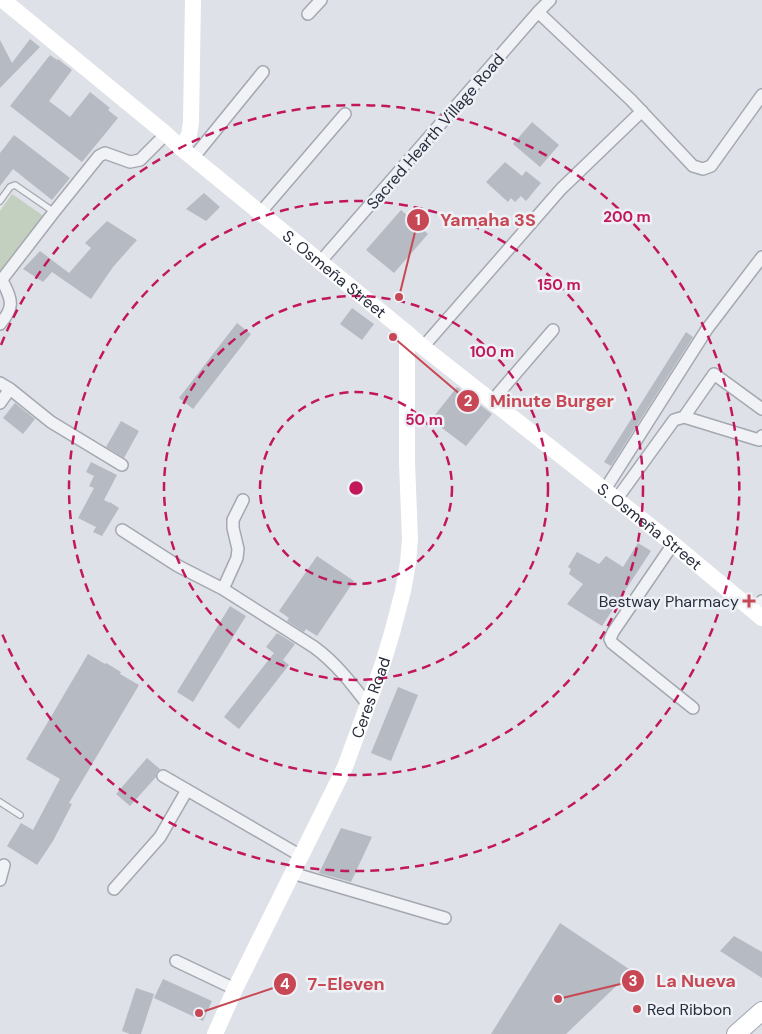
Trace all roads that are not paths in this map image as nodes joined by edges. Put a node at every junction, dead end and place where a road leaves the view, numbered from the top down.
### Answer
1 (3, 0) edge
2 (193, 0) edge
3 (321, 0) edge
4 (550, 0) edge
5 (538, 12) junction
6 (308, 14) dead end
7 (263, 72) dead end
8 (762, 95) edge
9 (642, 112) junction
10 (345, 114) dead end
11 (166, 134) junction
12 (187, 153) junction
13 (0, 201) edge
14 (54, 212) junction
15 (260, 213) junction
16 (762, 256) edge
17 (320, 262) junction
18 (1, 281) edge
19 (0, 324) edge
20 (553, 330) dead end
21 (407, 332) junction
22 (422, 347) junction
23 (5, 386) edge
24 (492, 402) junction
25 (0, 403) edge
26 (762, 409) edge
27 (684, 418) junction
28 (762, 436) edge
29 (122, 465) dead end
30 (610, 495) junction
31 (243, 500) dead end
32 (122, 530) dead end
33 (673, 544) junction
34 (224, 589) junction
35 (759, 610) edge
36 (368, 705) junction
37 (692, 708) dead end
38 (163, 776) dead end
39 (187, 790) junction
40 (0, 802) edge
41 (20, 815) dead end
42 (301, 856) junction
43 (4, 865) dead end
44 (292, 873) junction
45 (0, 880) edge
46 (114, 889) dead end
47 (445, 918) dead end
48 (176, 961) dead end
49 (235, 989) junction
50 (762, 1011) edge
51 (215, 1034) edge
52 (736, 1034) edge

1 - 11 street, S. Osmeña Street
2 - 12 street
3 - 6 street
4 - 5 street, Sacred Hearth Village Road
5 - 9 street
5 - 17 street, Sacred Hearth Village Road
7 - 12 street
8 - 9 street
9 - 22 street
10 - 15 street
11 - 12 street, S. Osmeña Street
11 - 14 street
12 - 15 street, S. Osmeña Street
13 - 14 lane
14 - 18 street
15 - 17 street, S. Osmeña Street
16 - 30 street
17 - 21 street, S. Osmeña Street
18 - 19 street
20 - 24 street
21 - 22 street, S. Osmeña Street
21 - 36 street, Ceres Road
22 - 24 street, S. Osmeña Street
23 - 25 street
23 - 29 street
24 - 30 street, S. Osmeña Street
26 - 27 street
27 - 28 street
27 - 30 street
30 - 33 street, S. Osmeña Street
31 - 34 street
32 - 34 street
33 - 35 street, S. Osmeña Street
33 - 37 street
34 - 36 street
36 - 42 street, Ceres Road
38 - 39 street
39 - 42 street
39 - 46 street
40 - 41 lane
42 - 44 street, Ceres Road
43 - 45 street
44 - 47 street
44 - 49 street, Ceres Road
48 - 49 street
49 - 51 street, Ceres Road
50 - 52 main road

